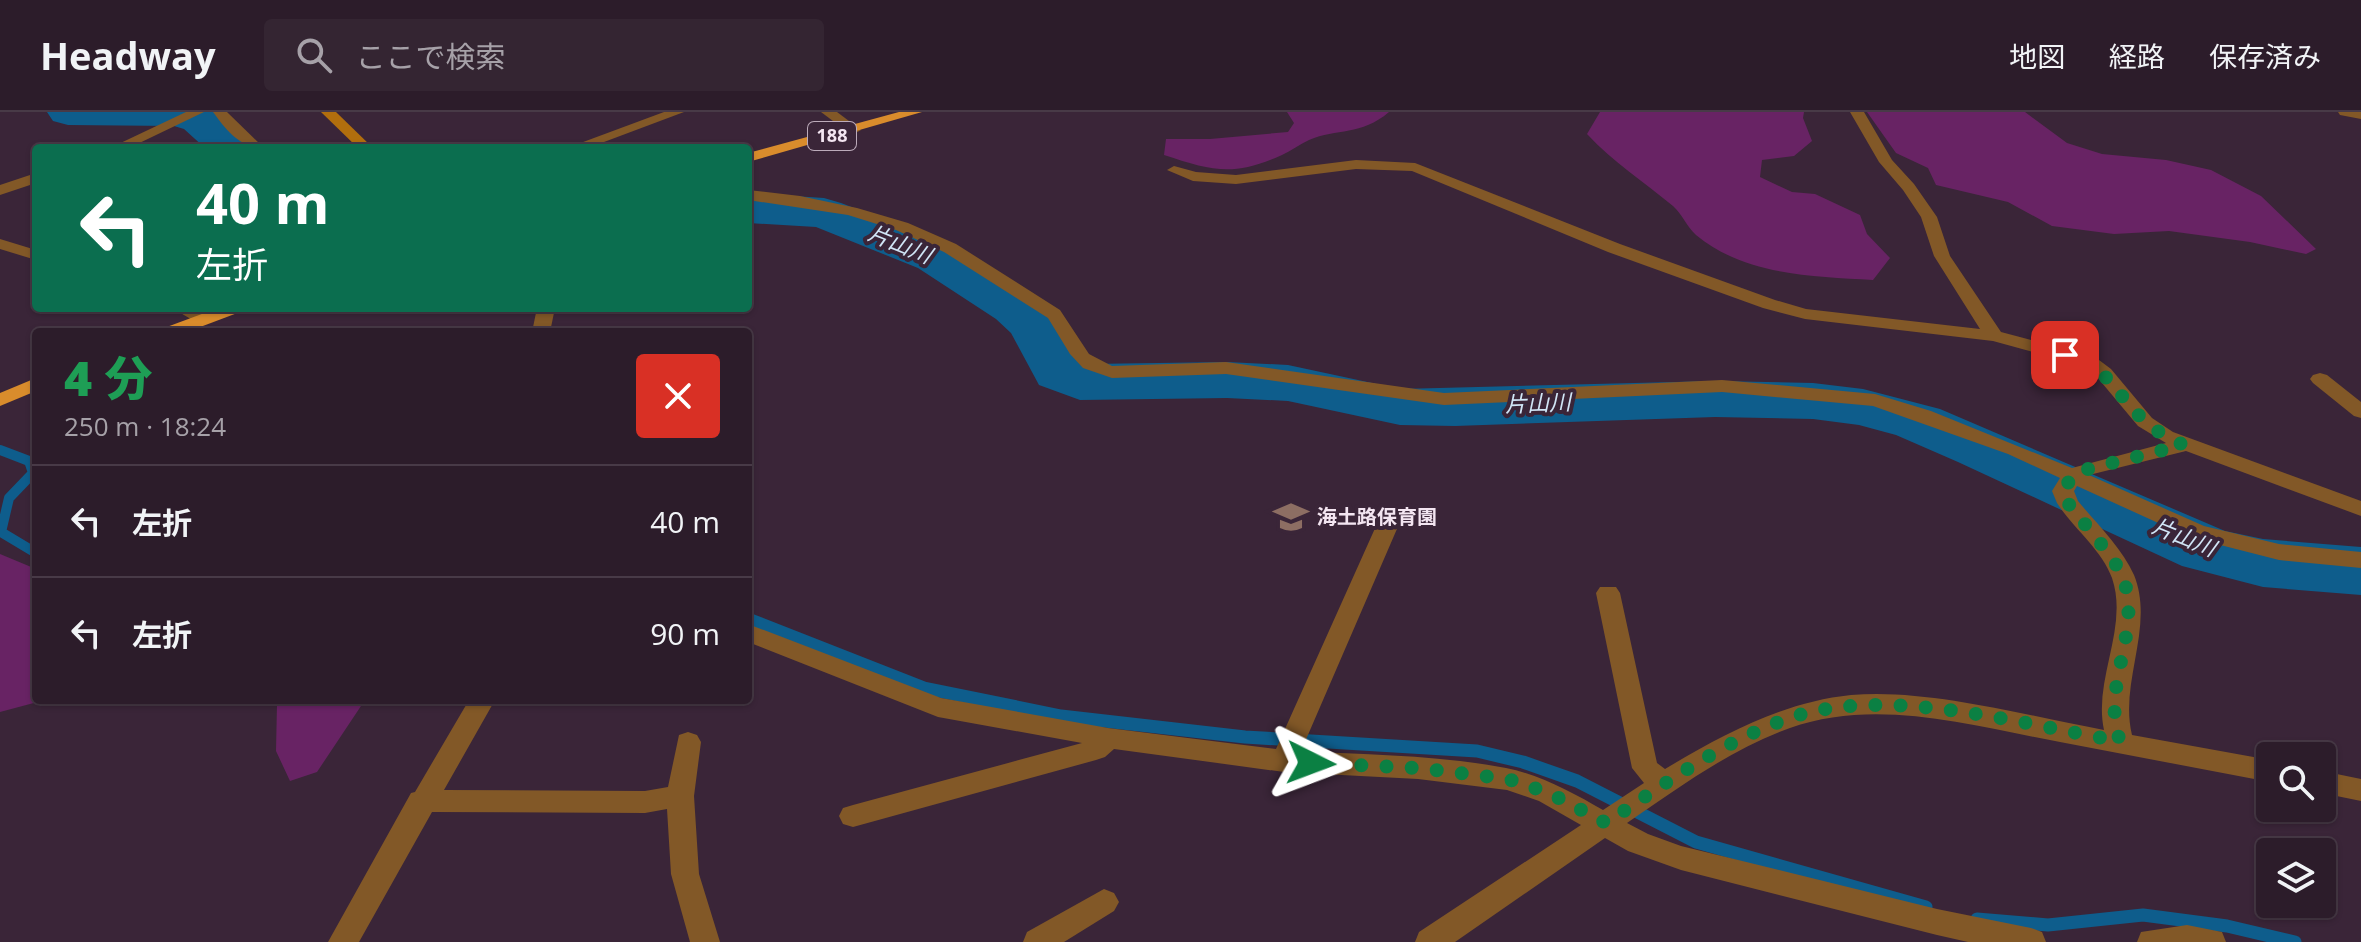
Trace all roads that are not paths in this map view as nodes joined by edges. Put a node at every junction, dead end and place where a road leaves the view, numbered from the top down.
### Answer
1 (197, 112) edge
2 (220, 112) edge
3 (328, 112) edge
4 (677, 112) edge
5 (828, 112) edge
6 (915, 112) edge
7 (1857, 112) edge
8 (854, 130) junction
9 (126, 144) edge
10 (252, 144) edge
11 (362, 144) edge
12 (585, 144) edge
13 (752, 157) edge
14 (1174, 170) dead end
15 (32, 179) edge
16 (0, 190) edge
17 (752, 196) edge
18 (0, 244) edge
19 (32, 254) edge
20 (188, 312) edge
21 (223, 312) edge
22 (201, 320) junction
23 (180, 328) edge
24 (1994, 336) junction
25 (2320, 379) dead end
26 (32, 386) edge
27 (0, 400) edge
28 (2361, 412) edge
29 (2183, 445) junction
30 (2069, 482) junction
31 (2361, 509) edge
32 (1392, 515) dead end
33 (2361, 560) edge
34 (1608, 593) dead end
35 (752, 635) edge
36 (480, 704) edge
37 (1108, 738) junction
38 (2120, 741) junction
39 (688, 742) dead end
40 (1284, 761) junction
41 (2256, 768) edge
42 (1663, 784) junction
43 (2336, 785) edge
44 (2361, 790) edge
45 (680, 796) junction
46 (421, 801) junction
47 (853, 816) dead end
48 (1606, 823) junction
49 (1104, 902) dead end
50 (343, 942) edge
51 (705, 942) edge
52 (1038, 942) edge
53 (1430, 942) edge
54 (2031, 942) edge
55 (2152, 942) edge
56 (2211, 942) edge

1 - 9 street
2 - 10 street
3 - 11 main road
4 - 12 street
5 - 8 street
6 - 8 highway, 188
7 - 24 street
8 - 13 highway, 188
14 - 24 street
15 - 16 street
17 - 30 street
18 - 19 street
20 - 22 street
21 - 22 highway
22 - 23 highway
24 - 29 street
25 - 28 street
26 - 27 highway
29 - 30 street
29 - 31 street
30 - 33 street
30 - 38 street
32 - 40 street
34 - 42 street
35 - 37 street
36 - 46 street
37 - 40 street
37 - 47 street
38 - 41 street
38 - 42 street
39 - 45 street
40 - 48 street
42 - 48 street
43 - 44 street
45 - 46 street
45 - 51 street
46 - 50 street
48 - 53 street
48 - 54 street
49 - 52 street
55 - 56 street

